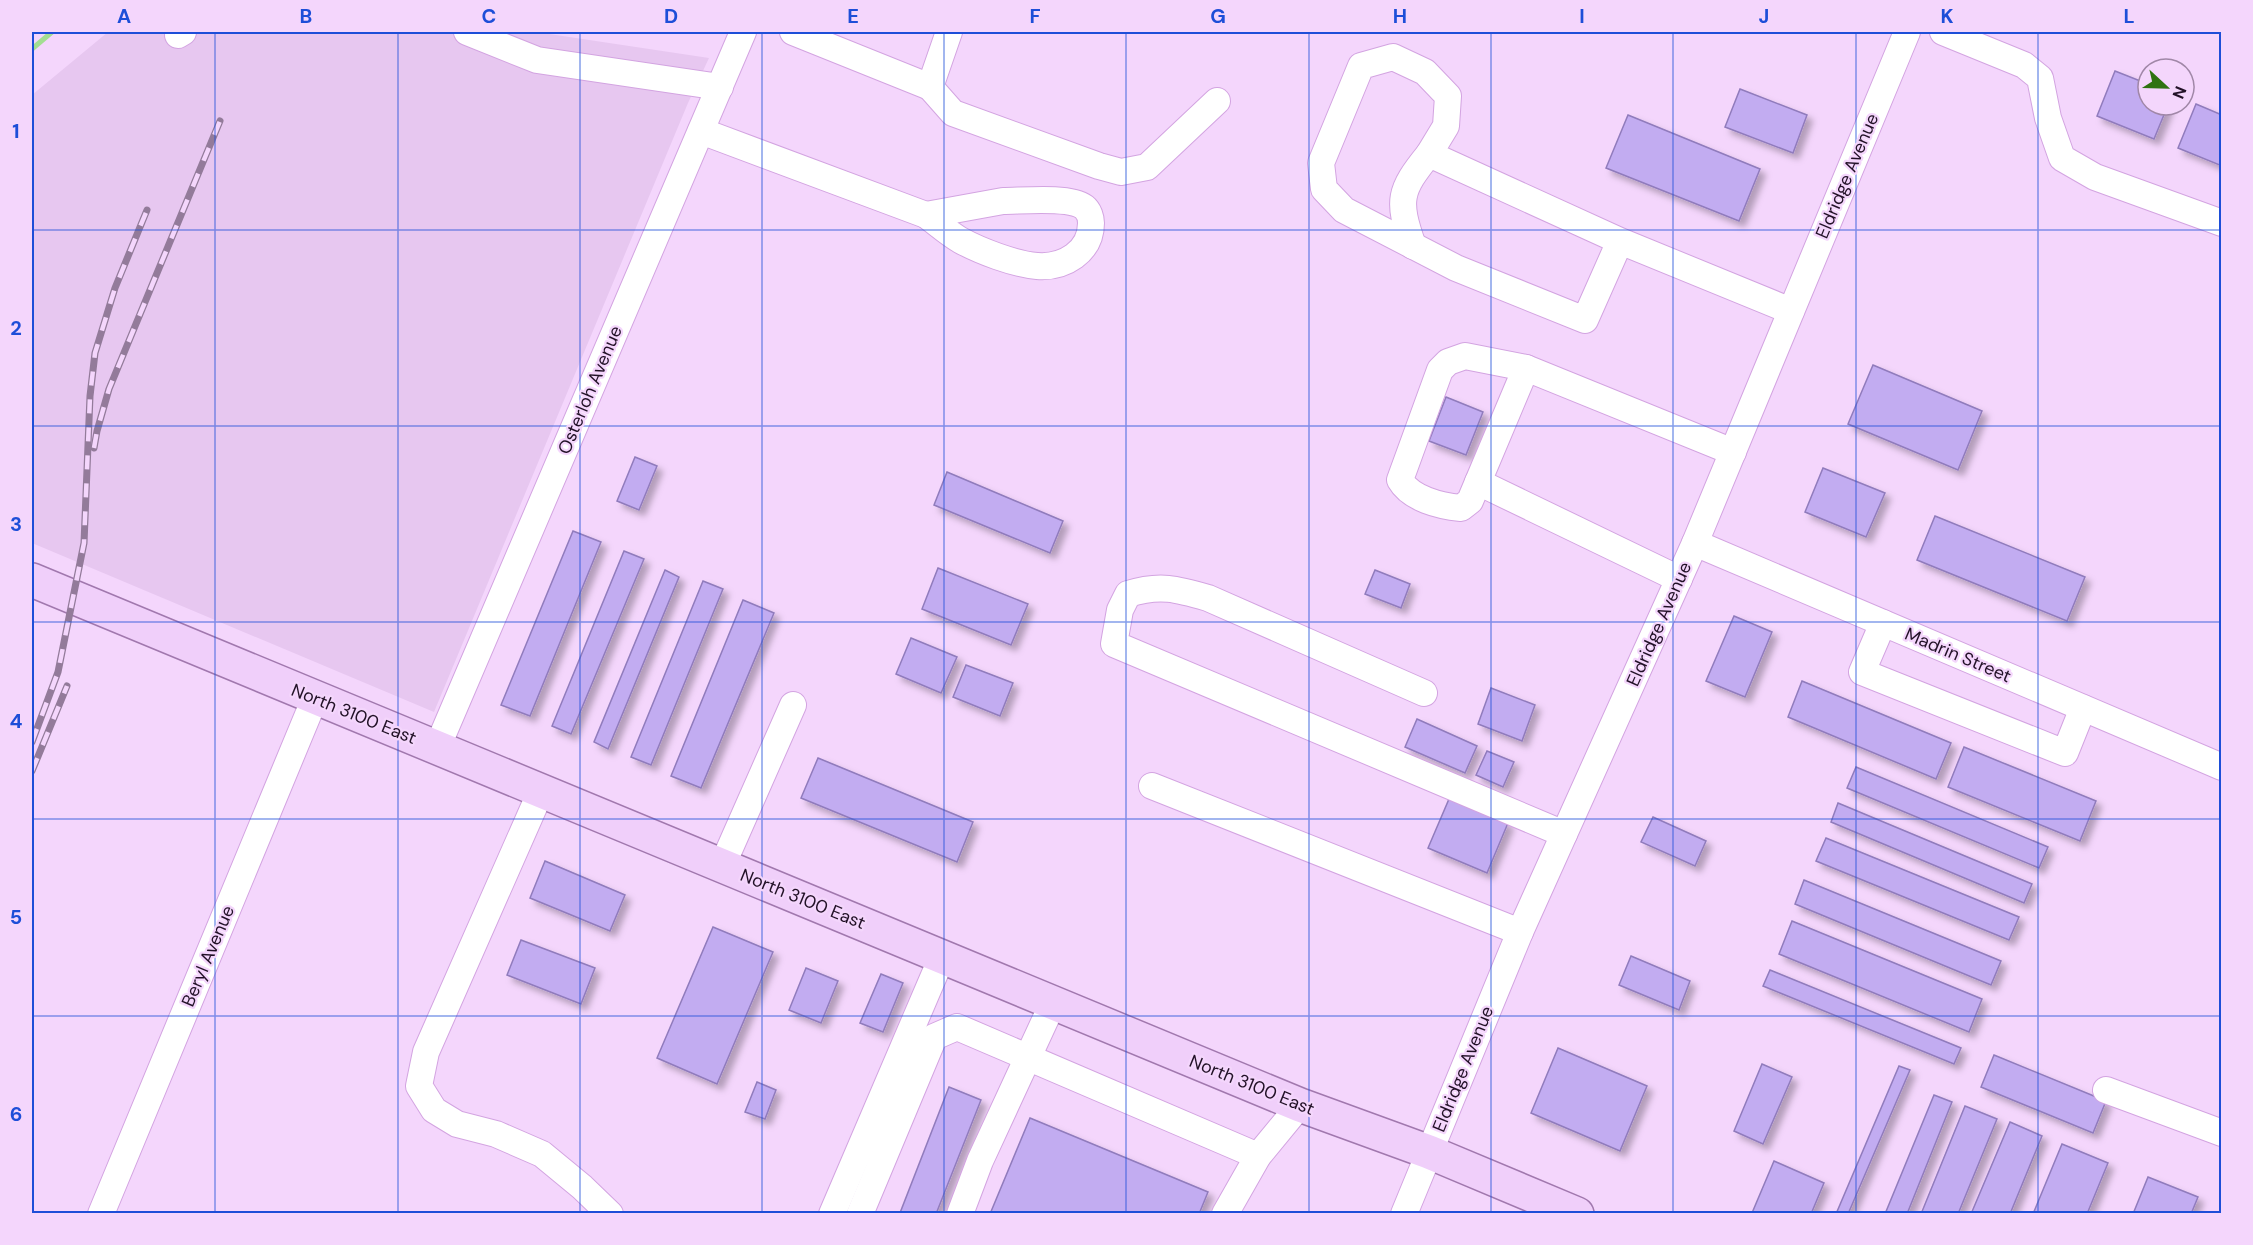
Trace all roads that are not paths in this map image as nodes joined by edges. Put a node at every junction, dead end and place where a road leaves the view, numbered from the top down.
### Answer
1 (467, 32) edge
2 (743, 32) edge
3 (793, 32) edge
4 (949, 32) edge
5 (1907, 32) edge
6 (1943, 32) edge
7 (720, 87) junction
8 (930, 87) junction
9 (1217, 101) dead end
10 (701, 131) junction
11 (1429, 154) junction
12 (926, 215) junction
13 (2222, 223) edge
14 (1620, 241) junction
15 (1413, 246) junction
16 (1791, 311) junction
17 (1526, 368) junction
18 (1733, 452) junction
19 (1478, 482) junction
20 (1695, 543) junction
21 (1679, 579) junction
22 (32, 580) edge
23 (1883, 623) junction
24 (1424, 693) dead end
25 (315, 698) junction
26 (793, 705) dead end
27 (2083, 708) junction
28 (437, 748) junction
29 (2222, 767) edge
30 (1152, 786) dead end
31 (541, 791) junction
32 (1564, 834) junction
33 (722, 866) junction
34 (1520, 932) junction
35 (942, 957) junction
36 (1053, 1003) junction
37 (1027, 1058) junction
38 (2106, 1090) dead end
39 (1300, 1105) junction
40 (2222, 1133) edge
41 (1429, 1152) junction
42 (1258, 1156) junction
43 (101, 1214) edge
44 (610, 1214) edge
45 (832, 1214) edge
46 (860, 1214) edge
47 (960, 1214) edge
48 (1225, 1214) edge
49 (1404, 1214) edge
50 (1577, 1214) edge

1 - 7 street
2 - 7 street, Osterloh Avenue
3 - 8 street
4 - 8 street
5 - 16 street, Eldridge Avenue
6 - 13 street
7 - 10 street, Osterloh Avenue
8 - 9 street
10 - 12 street
10 - 28 street, Osterloh Avenue
11 - 14 street
11 - 15 street
11 - 15 street
12 - 12 street
14 - 15 street
14 - 16 street
16 - 18 street, Eldridge Avenue
17 - 18 street
17 - 19 street
17 - 19 street
18 - 20 street, Eldridge Avenue
19 - 21 street
20 - 21 street, Eldridge Avenue
20 - 23 street, Madrin Street
21 - 32 street, Eldridge Avenue
22 - 25 main road, North 3100 East
23 - 27 street, Madrin Street
23 - 27 street
24 - 32 street
25 - 28 main road, North 3100 East
25 - 43 street, Beryl Avenue
26 - 33 street
27 - 29 street, Madrin Street
28 - 31 main road, North 3100 East
30 - 34 street
31 - 33 main road, North 3100 East
31 - 44 street
32 - 34 street, Eldridge Avenue
33 - 35 main road, North 3100 East
34 - 41 street, Eldridge Avenue
35 - 36 main road, North 3100 East
35 - 45 street
36 - 37 street
36 - 39 main road, North 3100 East
37 - 42 street
37 - 46 street
37 - 47 street
38 - 40 street
39 - 41 main road, North 3100 East
39 - 42 street
41 - 49 street, Eldridge Avenue
41 - 50 main road, North 3100 East
42 - 48 street

